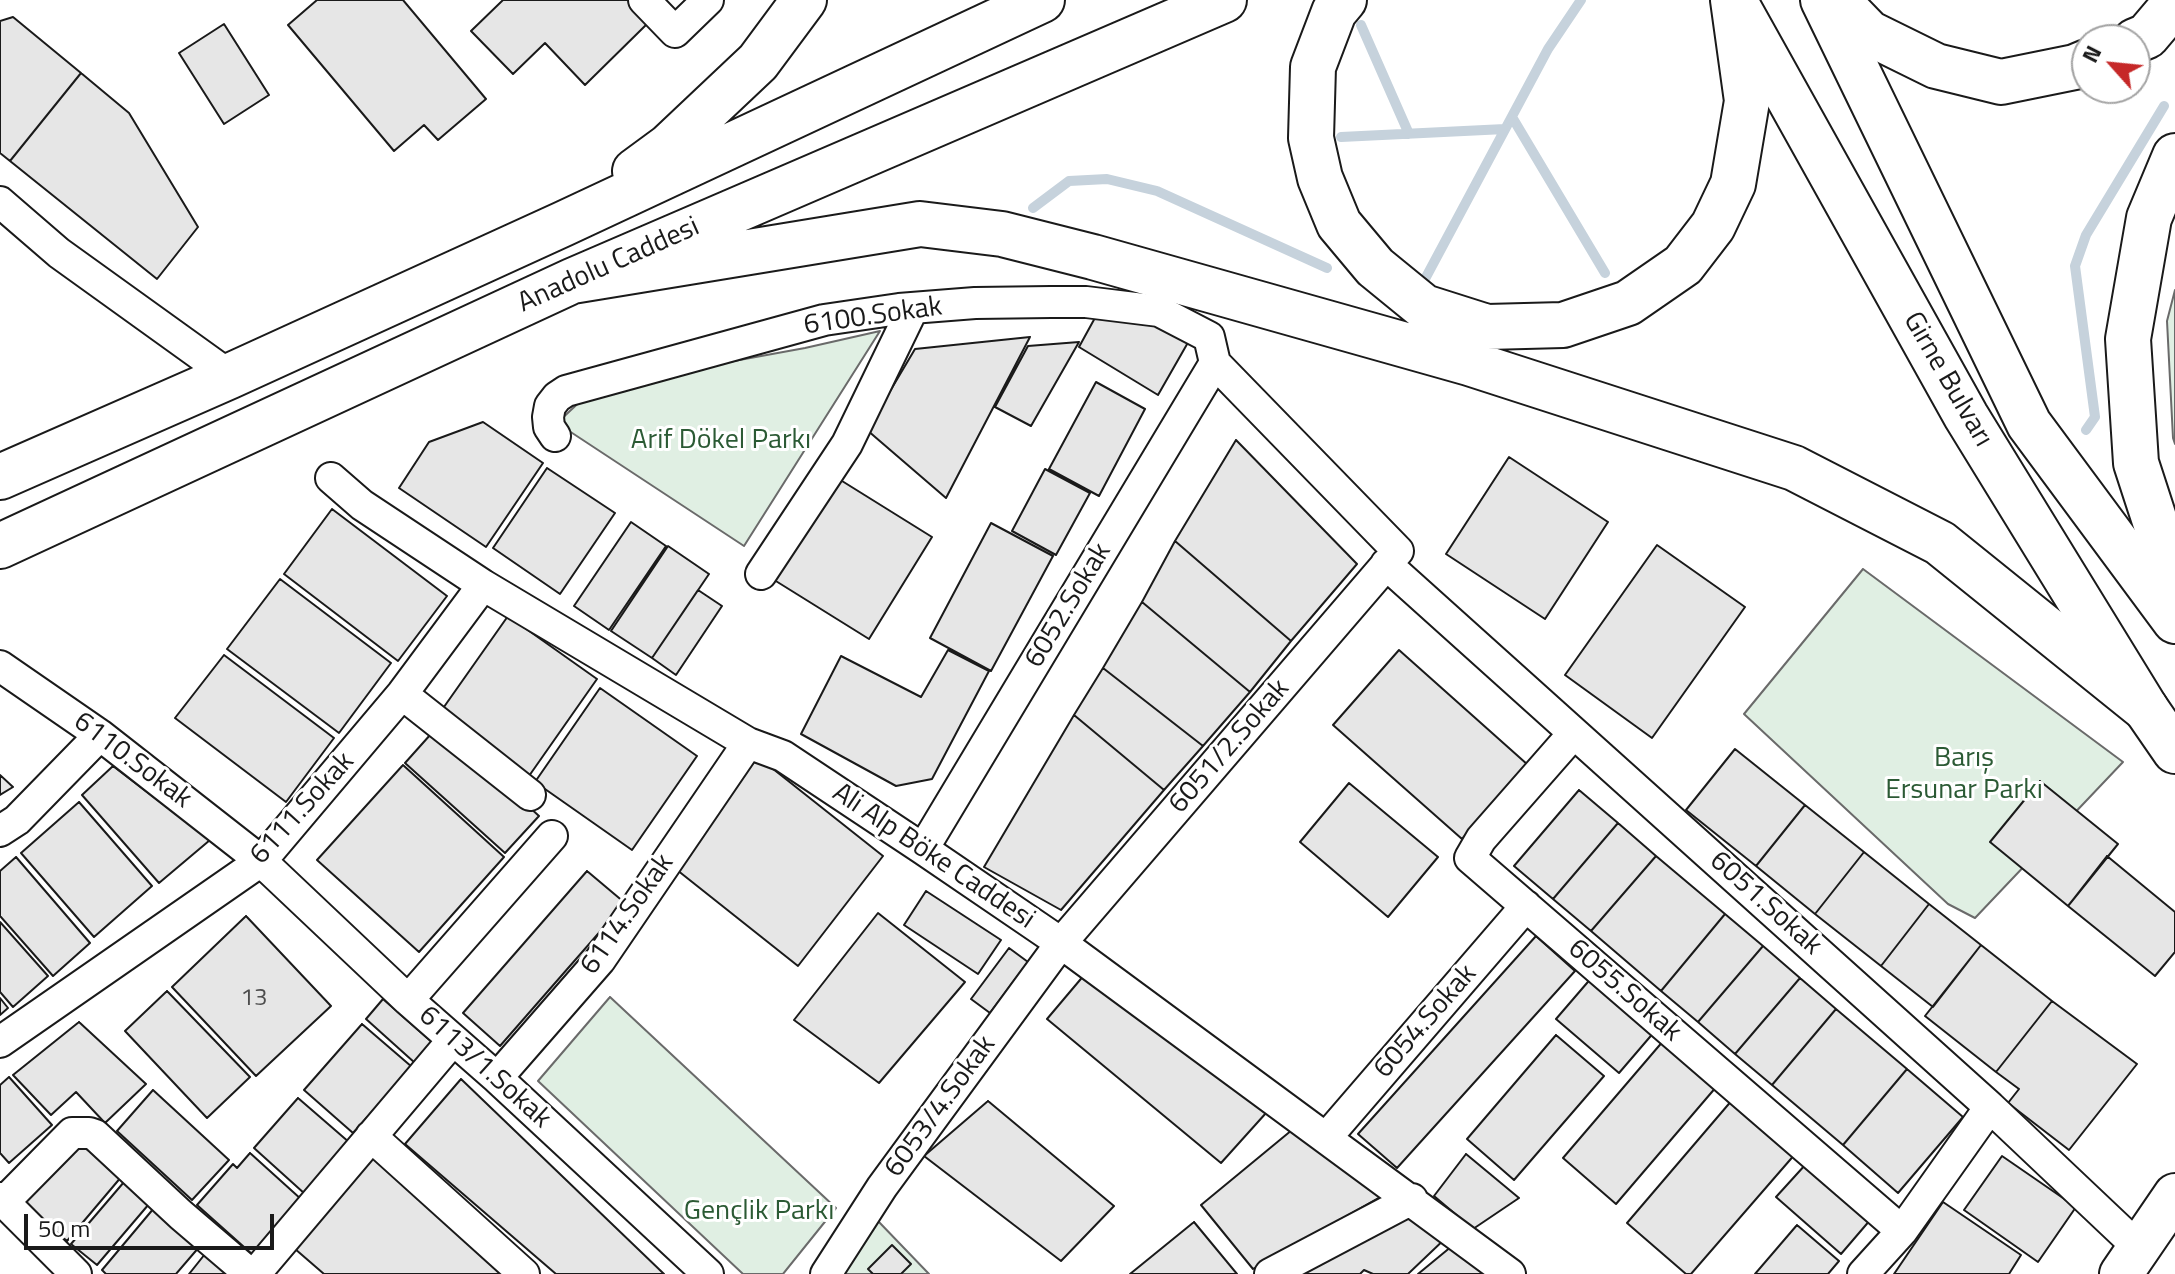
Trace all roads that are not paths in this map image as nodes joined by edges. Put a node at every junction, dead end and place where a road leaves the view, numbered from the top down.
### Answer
1 (644, 0) edge
2 (708, 0) edge
3 (804, 0) edge
4 (1042, 0) edge
5 (1224, 0) edge
6 (1344, 0) edge
7 (1733, 0) edge
8 (1823, 0) edge
9 (1837, 0) edge
10 (2175, 3) edge
11 (2151, 31) edge
12 (2071, 68) edge
13 (2175, 156) edge
14 (0, 202) edge
15 (563, 224) junction
16 (572, 281) junction
17 (913, 308) junction
18 (1215, 363) junction
19 (230, 376) junction
20 (555, 436) dead end
21 (0, 477) edge
22 (331, 478) dead end
23 (0, 546) edge
24 (1392, 558) junction
25 (761, 574) dead end
26 (2175, 583) edge
27 (483, 585) junction
28 (2175, 621) edge
29 (0, 666) edge
30 (402, 694) junction
31 (2146, 709) junction
32 (1574, 733) junction
33 (100, 735) junction
34 (748, 743) junction
35 (2175, 751) edge
36 (530, 795) dead end
37 (0, 831) edge
38 (552, 836) dead end
39 (923, 849) junction
40 (261, 861) junction
41 (1526, 906) junction
42 (1061, 943) junction
43 (408, 1000) junction
44 (453, 1040) junction
45 (0, 1042) edge
46 (497, 1078) junction
47 (1990, 1107) junction
48 (371, 1136) junction
49 (1326, 1138) junction
50 (2175, 1195) edge
51 (1412, 1199) junction
52 (2, 1200) edge
53 (1902, 1231) junction
54 (2130, 1261) edge
55 (76, 1274) edge
56 (252, 1274) edge
57 (524, 1274) edge
58 (708, 1274) edge
59 (826, 1274) edge
60 (1270, 1274) edge
61 (1510, 1274) edge
62 (1863, 1274) edge

1 - 2 street
3 - 15 main road
4 - 15 main road, Anadolu Caddesi
5 - 16 main road, Anadolu Caddesi
6 - 7 main road
7 - 31 main road, Girne Bulvarı
8 - 28 main road, Girne Bulvarı
9 - 12 main road
10 - 11 main road
13 - 26 main road
14 - 19 street
15 - 19 main road, Anadolu Caddesi
16 - 23 main road, Anadolu Caddesi
16 - 31 main road
17 - 18 street, 6100.Sokak
17 - 20 street, 6100.Sokak
17 - 25 street
18 - 24 street, 6100.Sokak
18 - 39 street, 6052.Sokak
19 - 21 main road, Anadolu Caddesi
22 - 27 street, Ali Alp Böke Caddesi
24 - 32 street, 6051.Sokak
24 - 42 street, 6051/2.Sokak
27 - 30 street, 6111.Sokak
27 - 34 street, Ali Alp Böke Caddesi
29 - 33 street, 6110.Sokak
30 - 36 street
30 - 40 street, 6111.Sokak
31 - 35 main road, Girne Bulvarı
32 - 41 street, 6055.Sokak
32 - 47 street, 6051.Sokak
33 - 37 street
33 - 40 street, 6110.Sokak
34 - 39 street, Ali Alp Böke Caddesi
34 - 46 street, 6114.Sokak
38 - 43 street
39 - 42 street, Ali Alp Böke Caddesi
40 - 43 street, 6113/1.Sokak
40 - 45 street, 6111.Sokak
41 - 49 street, 6054.Sokak
41 - 53 street, 6055.Sokak
42 - 49 street, Ali Alp Böke Caddesi
42 - 59 street, 6053/4.Sokak
43 - 44 street, 6113/1.Sokak
44 - 46 street, 6113/1.Sokak
44 - 48 street
46 - 58 street, 6113/1.Sokak
47 - 53 street
47 - 54 street, 6051.Sokak
48 - 56 street
48 - 57 street
49 - 51 street, Ali Alp Böke Caddesi
50 - 54 main road
51 - 60 street
51 - 61 street, Ali Alp Böke Caddesi
52 - 55 street
52 - 56 street
53 - 62 street

